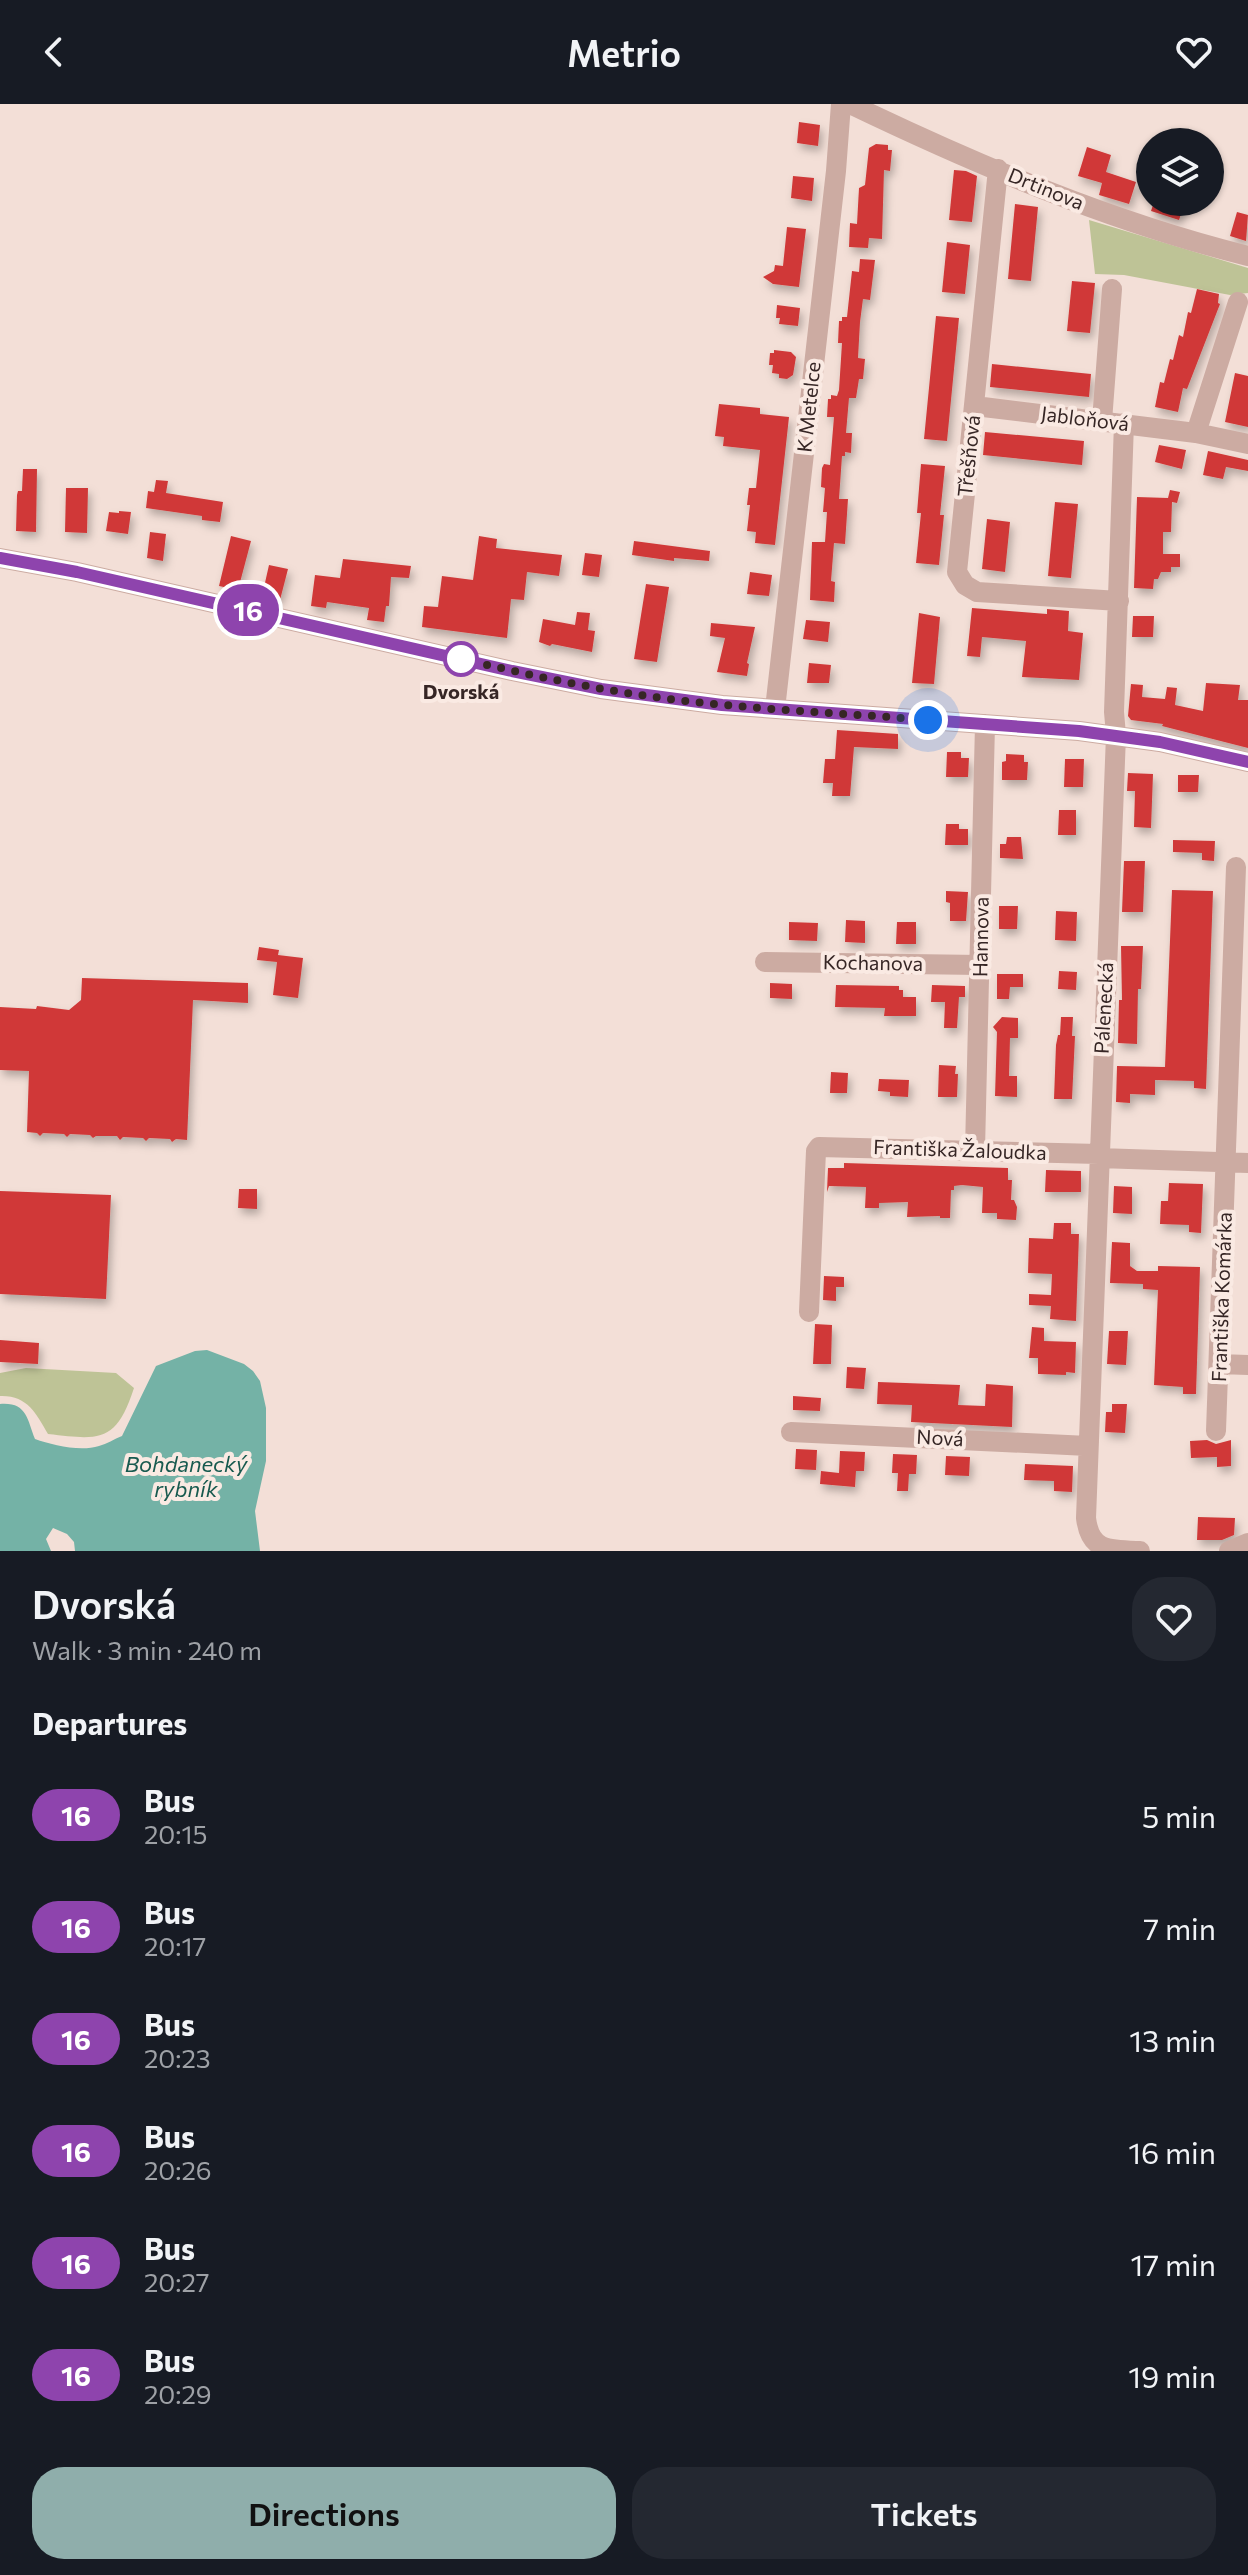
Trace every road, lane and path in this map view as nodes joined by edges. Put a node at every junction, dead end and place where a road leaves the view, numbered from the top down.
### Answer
1 (841, 104) edge
2 (850, 104) edge
3 (998, 169) junction
4 (1248, 256) edge
5 (1112, 289) dead end
6 (1238, 302) dead end
7 (975, 406) junction
8 (1102, 421) junction
9 (1124, 423) junction
10 (1196, 433) junction
11 (1248, 444) edge
12 (0, 558) edge
13 (1119, 601) junction
14 (775, 709) junction
15 (985, 724) junction
16 (1116, 735) junction
17 (1248, 762) edge
18 (1236, 867) dead end
19 (1241, 932) edge
20 (765, 962) dead end
21 (980, 965) junction
22 (975, 1150) junction
23 (1099, 1156) junction
24 (1227, 1162) junction
25 (1248, 1163) edge
26 (809, 1312) dead end
27 (1219, 1364) junction
28 (1248, 1365) edge
29 (1216, 1431) dead end
30 (791, 1432) dead end
31 (1088, 1446) junction
32 (1248, 1543) edge
33 (1140, 1551) edge
34 (1229, 1551) edge

1 - 14 street, K Metelce
2 - 3 street, Drtinova
3 - 4 street, Drtinova
3 - 7 street, Třešňová
5 - 8 street
6 - 10 street
7 - 8 street, Jabloňová
7 - 13 street, Třešňová
8 - 9 street, Jabloňová
9 - 10 street, Jabloňová
9 - 13 street, Pálenecká
10 - 11 street, Jabloňová
12 - 14 street
13 - 16 street, Pálenecká
14 - 15 street
15 - 16 street
15 - 21 street, Hannova
16 - 17 street
16 - 23 street, Pálenecká
18 - 19 street, Františka Komárka
19 - 24 street, Františka Komárka
20 - 21 street, Kochanova
21 - 22 street, Hannova
22 - 23 street, Františka Žaloudka
22 - 26 street, Františka Žaloudka
23 - 24 street
23 - 31 street, Pálenecká
24 - 25 street
24 - 27 street, Františka Komárka
27 - 28 street
27 - 29 street, Františka Komárka
30 - 31 street, Nová
31 - 33 street, Pálenecká
32 - 34 street

